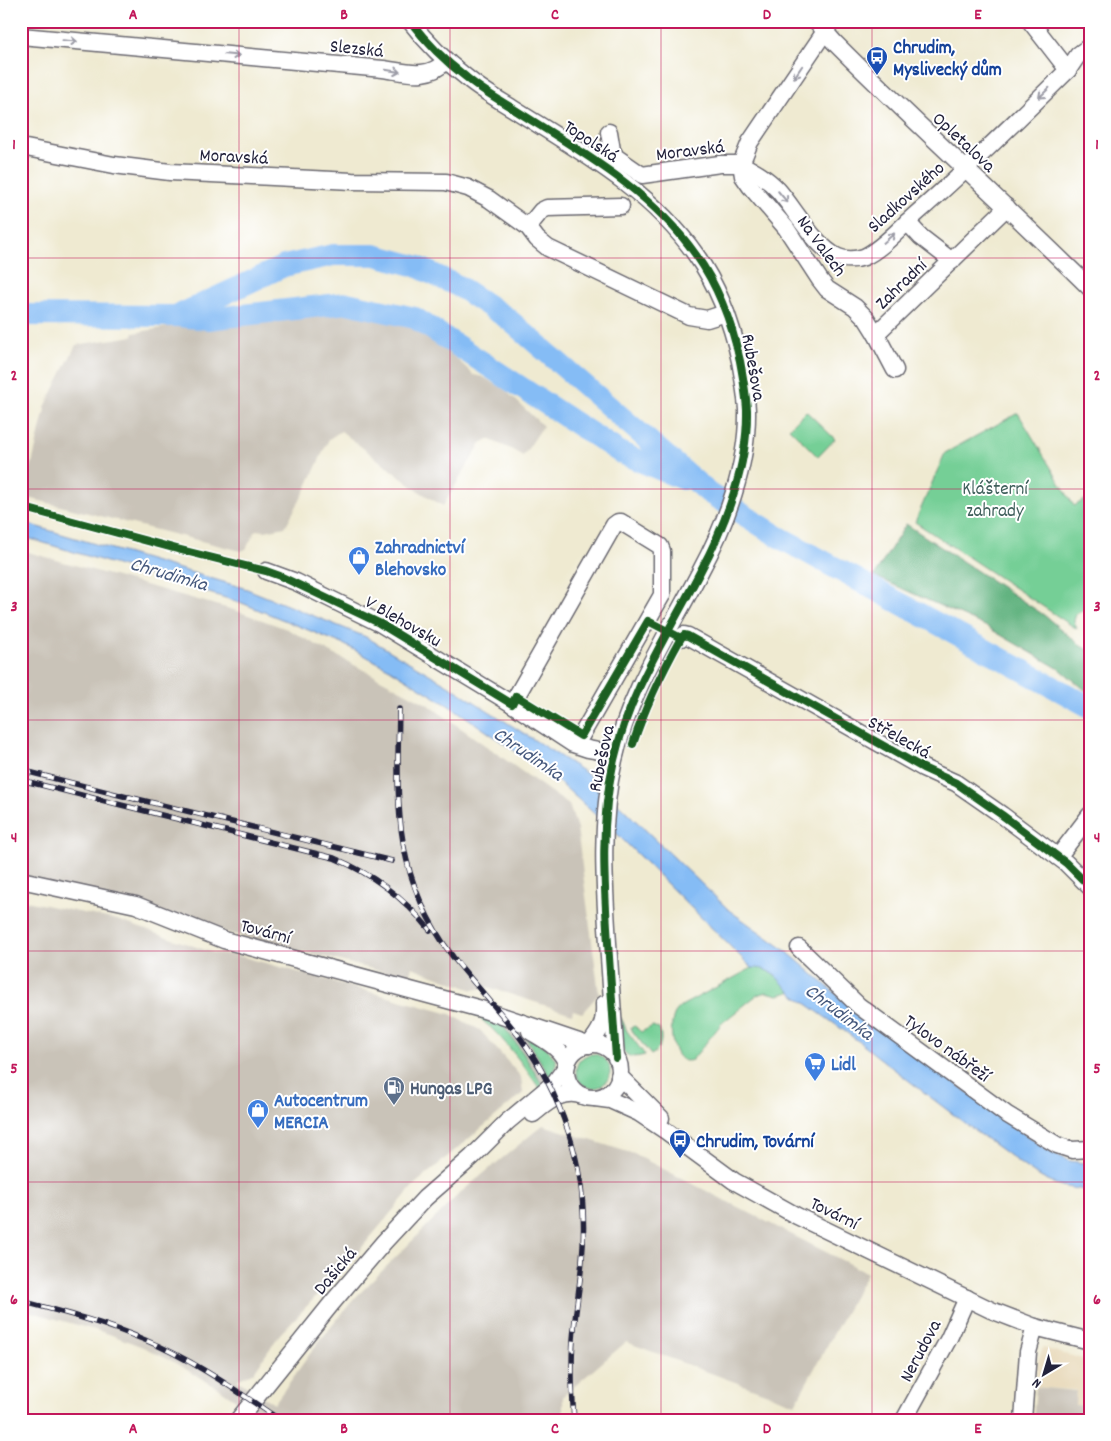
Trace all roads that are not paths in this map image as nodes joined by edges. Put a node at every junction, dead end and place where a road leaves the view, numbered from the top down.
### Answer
1 (401, 21) edge
2 (410, 21) edge
3 (1030, 21) edge
4 (824, 25) edge
5 (21, 36) edge
6 (1090, 46) edge
7 (444, 63) junction
8 (1068, 70) junction
9 (609, 132) dead end
10 (21, 147) edge
11 (741, 164) junction
12 (966, 169) junction
13 (621, 206) dead end
14 (1008, 207) junction
15 (907, 222) junction
16 (528, 227) junction
17 (847, 259) joint
18 (952, 261) junction
19 (1090, 288) edge
20 (721, 315) junction
21 (876, 334) junction
22 (895, 370) dead end
23 (266, 571) dead end
24 (681, 638) dead end
25 (512, 704) junction
26 (581, 736) dead end
27 (610, 753) junction
28 (1090, 815) edge
29 (601, 836) junction
30 (1058, 857) junction
31 (21, 880) edge
32 (1090, 887) edge
33 (799, 948) dead end
34 (502, 1015) junction
35 (588, 1045) junction
36 (616, 1058) junction
37 (567, 1066) junction
38 (619, 1076) junction
39 (589, 1097) junction
40 (1090, 1149) edge
41 (693, 1150) junction
42 (472, 1157) junction
43 (967, 1298) junction
44 (1035, 1327) junction
45 (1090, 1341) edge
46 (238, 1420) edge
47 (904, 1420) edge
48 (1023, 1420) edge

1 - 7 street, Topolská
2 - 7 street, Topolská
3 - 8 street
4 -> 11 street
4 - 12 street, Opletalova
5 -> 7 street, Slezská
6 - 8 street, Sladkovského
7 - 20 street, Topolská
8 -> 12 street, Sladkovského
9 - 11 street, Moravská
10 - 16 street, Moravská
11 -> 17 street, Na Valech
11 - 21 street, Na Valech
12 - 14 street, Opletalova
12 - 15 street, Sladkovského
13 - 16 street
14 - 18 street, Zahradní
14 - 19 street, Opletalova
17 -> 15 street, Sladkovského
15 - 18 street, Zahradní
16 - 20 street
18 - 21 street, Zahradní
20 - 27 street, Rubešova
21 - 22 street, Na Valech
23 - 25 street, V Blehovsku
24 - 30 street, Střelecká
25 - 26 street
25 - 27 street, V Blehovsku
27 - 29 street, Rubešova
28 - 30 street
29 - 35 street, Rubešova
29 - 36 street, Rubešova
30 - 32 street, Střelecká
31 - 34 street, Tovární
33 - 40 street, Tylovo nábřeží
34 - 35 street, Tovární
34 - 37 street, Tovární
35 - 36 street
35 - 37 street
36 - 38 street
37 - 39 street
37 - 42 street, Dašická
38 - 39 street
38 - 41 street, Tovární
39 - 41 street, Tovární
39 - 42 street, Dašická
41 - 43 street, Tovární
42 - 46 street, Dašická
43 - 44 street, Tovární
43 - 47 street, Nerudova
44 - 45 street, Tovární
44 - 48 street

